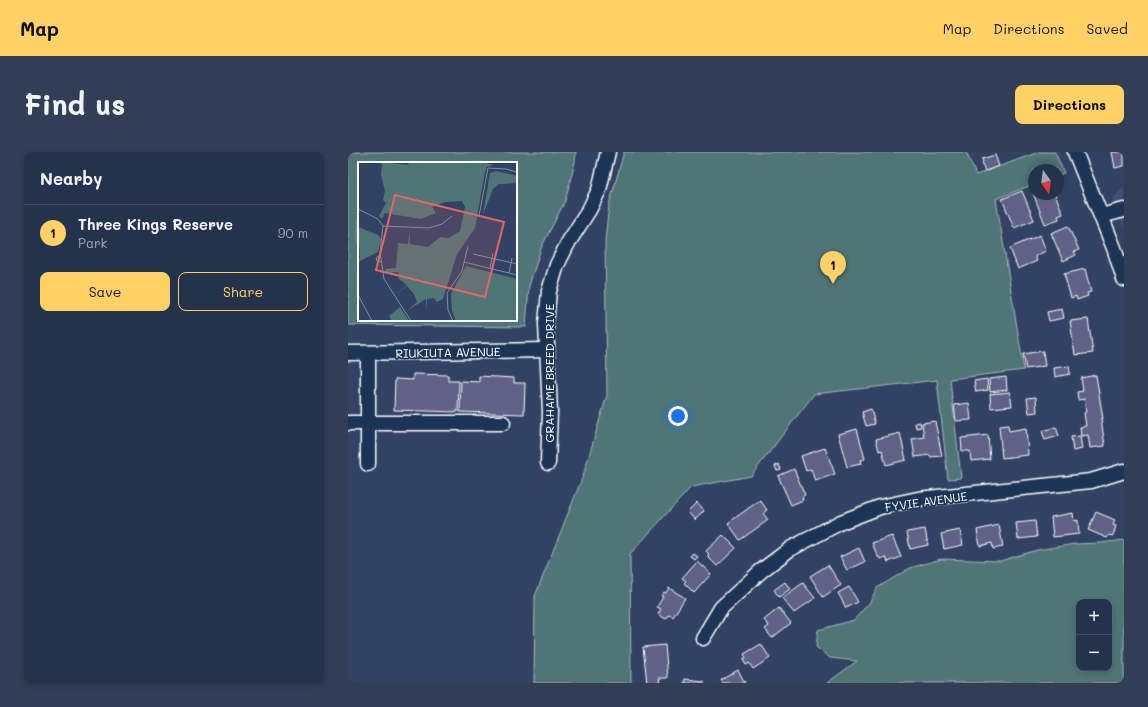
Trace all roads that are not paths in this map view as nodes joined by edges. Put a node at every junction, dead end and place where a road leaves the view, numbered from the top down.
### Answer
1 (608, 152) edge
2 (1075, 152) edge
3 (1124, 210) edge
4 (1101, 216) junction
5 (1122, 261) edge
6 (1124, 279) edge
7 (547, 350) junction
8 (348, 354) edge
9 (368, 354) junction
10 (348, 423) edge
11 (368, 423) junction
12 (503, 423) dead end
13 (548, 463) dead end
14 (368, 464) dead end
15 (1124, 471) edge
16 (703, 638) dead end

1 - 7 street, GRAHAME BREED DRIVE
2 - 4 street
3 - 4 street
4 - 5 street
5 - 6 street
7 - 9 street, RIUKIUTA AVENUE
7 - 13 street, GRAHAME BREED DRIVE
8 - 9 street, RIUKIUTA AVENUE
9 - 11 street
10 - 11 street
11 - 12 street
11 - 14 street
15 - 16 street, FYVIE AVENUE

